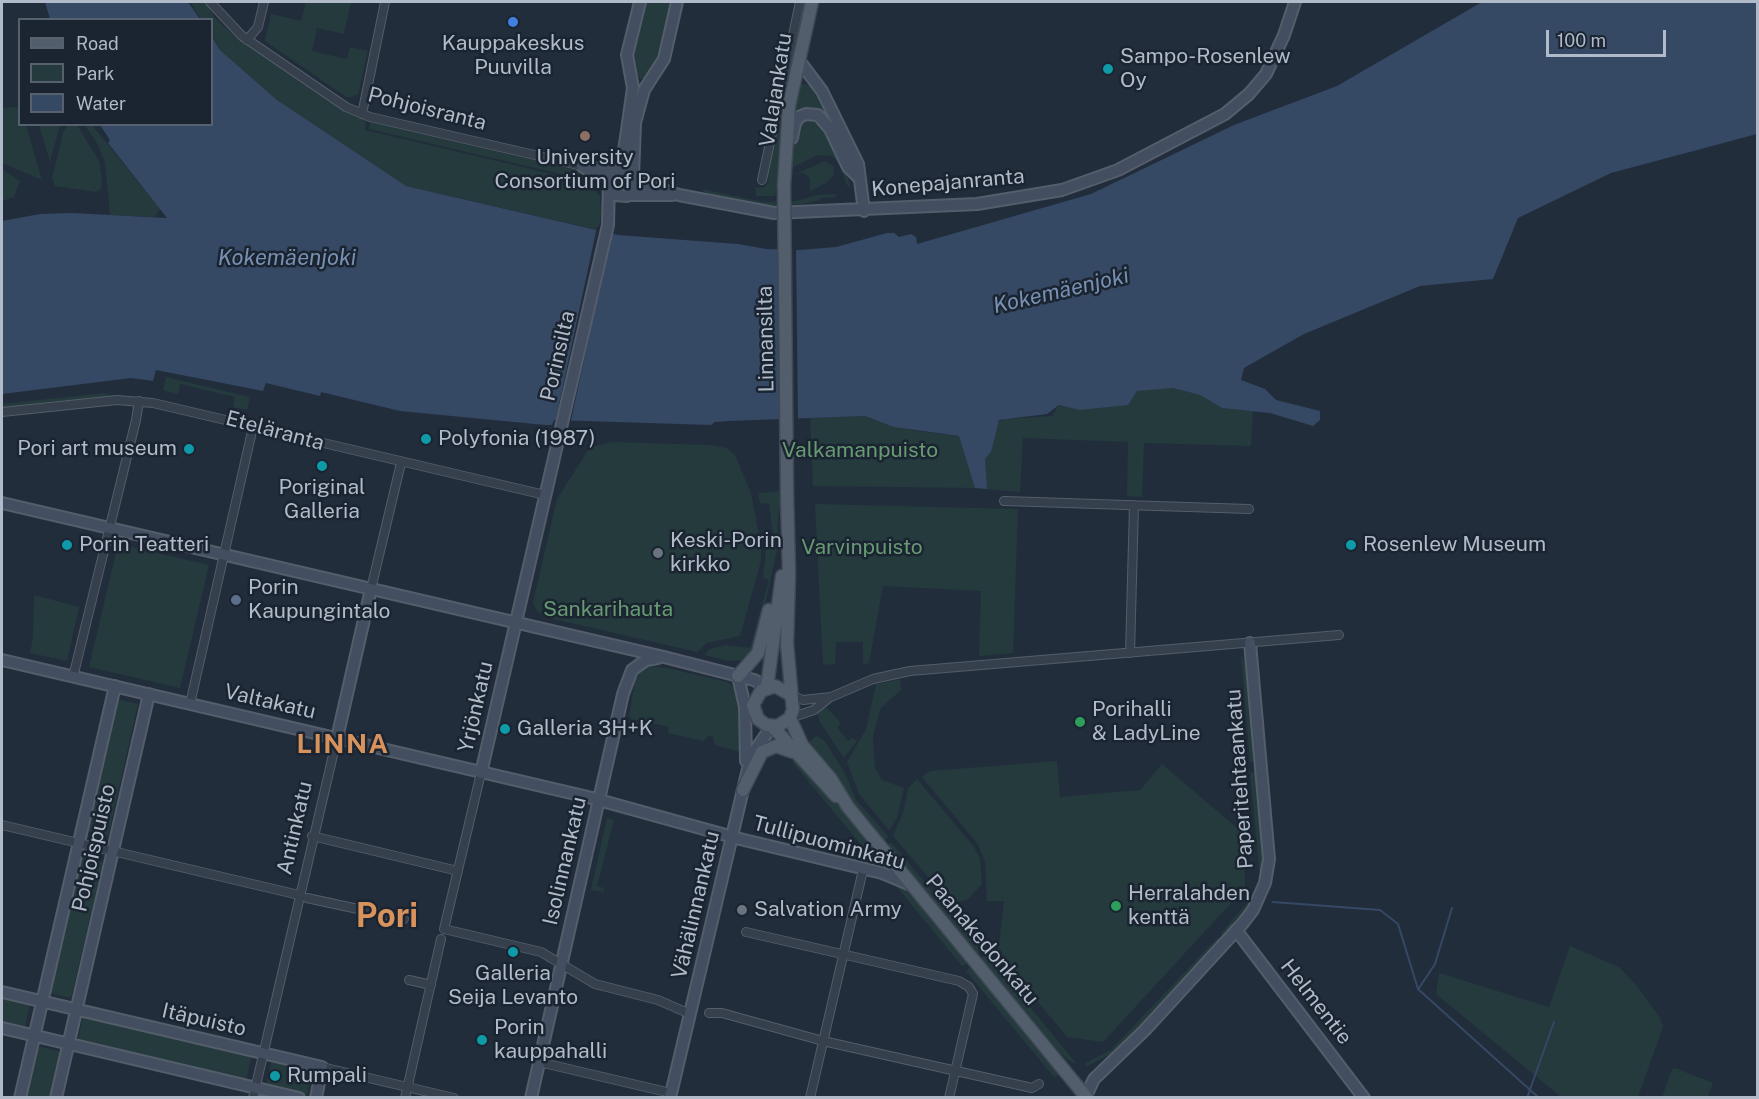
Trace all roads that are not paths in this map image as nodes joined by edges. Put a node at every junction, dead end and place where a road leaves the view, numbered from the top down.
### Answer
1 (210, 2) edge
2 (264, 2) edge
3 (385, 2) edge
4 (640, 2) edge
5 (677, 2) edge
6 (800, 2) edge
7 (812, 2) edge
8 (1295, 2) edge
9 (247, 40) junction
10 (798, 59) junction
11 (631, 75) junction
12 (811, 77) junction
13 (652, 80) junction
14 (793, 84) junction
15 (362, 114) junction
16 (582, 166) junction
17 (616, 171) junction
18 (859, 178) junction
19 (634, 179) junction
20 (762, 180) dead end
21 (783, 182) junction
22 (609, 188) junction
23 (679, 195) junction
24 (627, 196) junction
25 (864, 211) junction
26 (608, 225) junction
27 (139, 401) junction
28 (2, 412) edge
29 (253, 427) junction
30 (401, 463) junction
31 (545, 495) junction
32 (1004, 501) dead end
33 (2, 503) edge
34 (1134, 505) junction
35 (1249, 509) dead end
36 (110, 529) junction
37 (787, 539) junction
38 (223, 555) junction
39 (371, 589) junction
40 (516, 622) junction
41 (1339, 635) dead end
42 (1250, 643) junction
43 (1130, 653) junction
44 (664, 657) junction
45 (2, 660) edge
46 (738, 676) junction
47 (73, 677) junction
48 (116, 686) junction
49 (767, 687) junction
50 (149, 694) junction
51 (791, 695) junction
52 (831, 697) junction
53 (190, 704) junction
54 (790, 718) junction
55 (772, 726) junction
56 (337, 738) junction
57 (795, 753) junction
58 (481, 773) junction
59 (743, 790) junction
60 (598, 801) junction
61 (848, 807) junction
62 (2, 825) edge
63 (312, 836) junction
64 (732, 836) junction
65 (80, 843) junction
66 (113, 850) junction
67 (863, 870) junction
68 (458, 872) junction
69 (911, 885) junction
70 (303, 897) junction
71 (404, 919) dead end
72 (1236, 930) junction
73 (746, 932) dead end
74 (441, 939) dead end
75 (844, 954) junction
76 (562, 962) junction
77 (409, 980) dead end
78 (431, 985) junction
79 (2, 992) edge
80 (43, 1002) junction
81 (76, 1010) junction
82 (709, 1013) dead end
83 (690, 1014) junction
84 (2, 1028) edge
85 (35, 1035) junction
86 (823, 1041) junction
87 (68, 1044) junction
88 (263, 1053) junction
89 (539, 1062) junction
90 (322, 1067) junction
91 (955, 1071) junction
92 (1039, 1084) dead end
93 (408, 1087) junction
94 (254, 1093) edge
95 (670, 1095) edge
96 (1085, 1096) edge
97 (20, 1098) edge
98 (56, 1098) edge
99 (299, 1098) edge
100 (316, 1098) edge
101 (405, 1098) edge
102 (454, 1098) edge
103 (531, 1098) edge
104 (810, 1098) edge
105 (949, 1098) edge
106 (1364, 1098) edge

1 - 9 street, Pohjoisranta
2 - 9 street
3 - 15 street
4 - 11 street
5 - 13 street
6 - 20 street
7 - 10 main road, Valajankatu
8 - 25 street, Konepajanranta
9 - 15 street, Pohjoisranta
10 - 12 street
10 - 14 main road, Valajankatu
11 - 13 street
11 - 17 street
12 - 14 street
12 - 18 street
13 - 19 street
14 - 21 main road, Valajankatu
15 - 16 street, Pohjoisranta
16 - 17 street, Pohjoisranta
16 - 22 street, Pohjoisranta
17 - 19 street
17 - 22 street
18 - 21 street
18 - 25 street
19 - 23 street
19 - 24 street
21 - 37 main road, Linnansilta, bridge
22 - 24 street
22 - 26 street, Porinsilta
23 - 24 street
23 - 25 street, Konepajanranta
24 - 26 street, Porinsilta
26 - 31 street, Porinsilta
27 - 28 street, Eteläranta
27 - 29 street, Eteläranta
27 - 36 street
29 - 30 street, Eteläranta
29 - 38 street
30 - 31 street, Eteläranta
30 - 39 street, Antinkatu
31 - 40 street, Yrjönkatu
32 - 34 street
33 - 36 street
34 - 35 street
34 - 43 street
36 - 38 street
36 - 47 street
37 - 46 main road
37 - 49 main road
37 - 51 main road
38 - 39 street
38 - 53 street
39 - 40 street
39 - 56 street, Antinkatu
40 - 44 street
40 - 58 street, Yrjönkatu
41 - 42 street
42 - 43 street
42 - 72 street, Paperitehtaankatu
43 - 52 street
44 - 46 street
44 - 60 street, Isolinnankatu
45 - 47 street, Valtakatu
46 - 49 street
46 - 59 street
47 - 48 street, Valtakatu
48 - 50 street, Valtakatu
48 - 65 street, Pohjoispuisto
49 - 51 main road
49 - 55 main road
50 - 53 street, Valtakatu
50 - 66 street, Pohjoispuisto
51 - 52 street
51 - 54 main road
52 - 54 street
53 - 56 street, Valtakatu
54 - 55 main road
54 - 61 main road, Paanakedonkatu
55 - 57 main road, Paanakedonkatu
55 - 59 street, Vähälinnankatu
56 - 58 street, Valtakatu
56 - 63 street, Antinkatu
57 - 59 main road
57 - 61 main road, Paanakedonkatu
58 - 60 street, Valtakatu
58 - 68 street, Yrjönkatu
59 - 64 street, Vähälinnankatu
60 - 64 street, Tullipuominkatu
60 - 76 street, Isolinnankatu
61 - 69 main road, Paanakedonkatu
62 - 65 street
63 - 68 street
63 - 70 street, Antinkatu
64 - 67 street, Tullipuominkatu
64 - 83 street, Vähälinnankatu
65 - 66 street
65 - 80 street, Pohjoispuisto
66 - 70 street
66 - 81 street, Pohjoispuisto
67 - 69 street, Tullipuominkatu
67 - 75 street
68 - 76 street, Yrjönkatu
69 - 96 main road, Paanakedonkatu
70 - 71 street
70 - 88 street, Antinkatu
72 - 96 street, Paperitehtaankatu
72 - 106 street, Helmentie
73 - 75 street
74 - 78 street
75 - 86 street
75 - 91 street
76 - 83 street
76 - 89 street, Isolinnankatu
77 - 78 street
78 - 93 street
79 - 80 street, Itäpuisto
80 - 81 street, Itäpuisto
80 - 85 street, Pohjoispuisto
81 - 87 street, Pohjoispuisto
81 - 88 street, Itäpuisto
82 - 86 street
83 - 95 street, Vähälinnankatu
84 - 85 street
85 - 87 street
85 - 97 street, Pohjoispuisto
86 - 91 street
86 - 104 street
87 - 94 street
87 - 98 street, Pohjoispuisto
88 - 90 street, Itäpuisto
88 - 94 street, Antinkatu
89 - 95 street
89 - 103 street, Isolinnankatu
90 - 93 street, Itäpuisto
90 - 100 street
91 - 92 street
91 - 105 street
93 - 101 street
93 - 102 street, Itäpuisto
94 - 99 street

